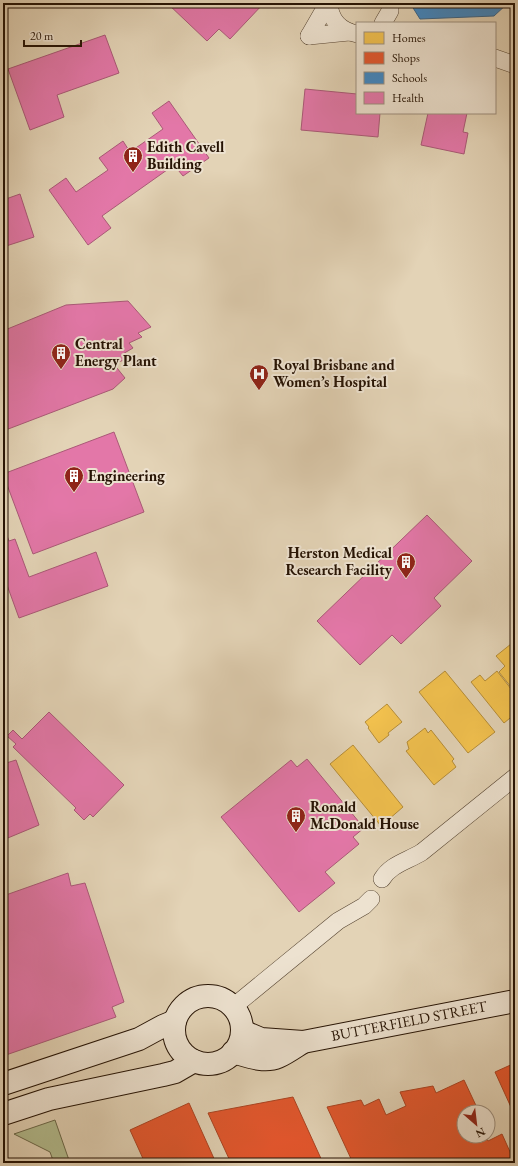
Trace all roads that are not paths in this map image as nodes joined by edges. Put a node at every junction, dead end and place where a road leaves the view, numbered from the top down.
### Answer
1 (329, 3) edge
2 (353, 33) edge
3 (496, 58) edge
4 (515, 65) edge
5 (515, 777) edge
6 (382, 879) dead end
7 (372, 899) dead end
8 (515, 1001) edge
9 (233, 1007) junction
10 (175, 1021) junction
11 (242, 1031) junction
12 (303, 1042) junction
13 (233, 1052) junction
14 (194, 1061) junction
15 (3, 1084) edge
16 (3, 1114) edge

1 - 2 street
1 - 2 street
3 - 4 street
5 - 6 street
7 - 9 street
8 - 12 street, BUTTERFIELD STREET
9 - 10 street
9 - 11 street
10 - 14 street
10 - 15 street
11 - 12 street, BUTTERFIELD STREET
11 - 13 street
12 - 13 street, BUTTERFIELD STREET
13 - 14 street
14 - 16 street

